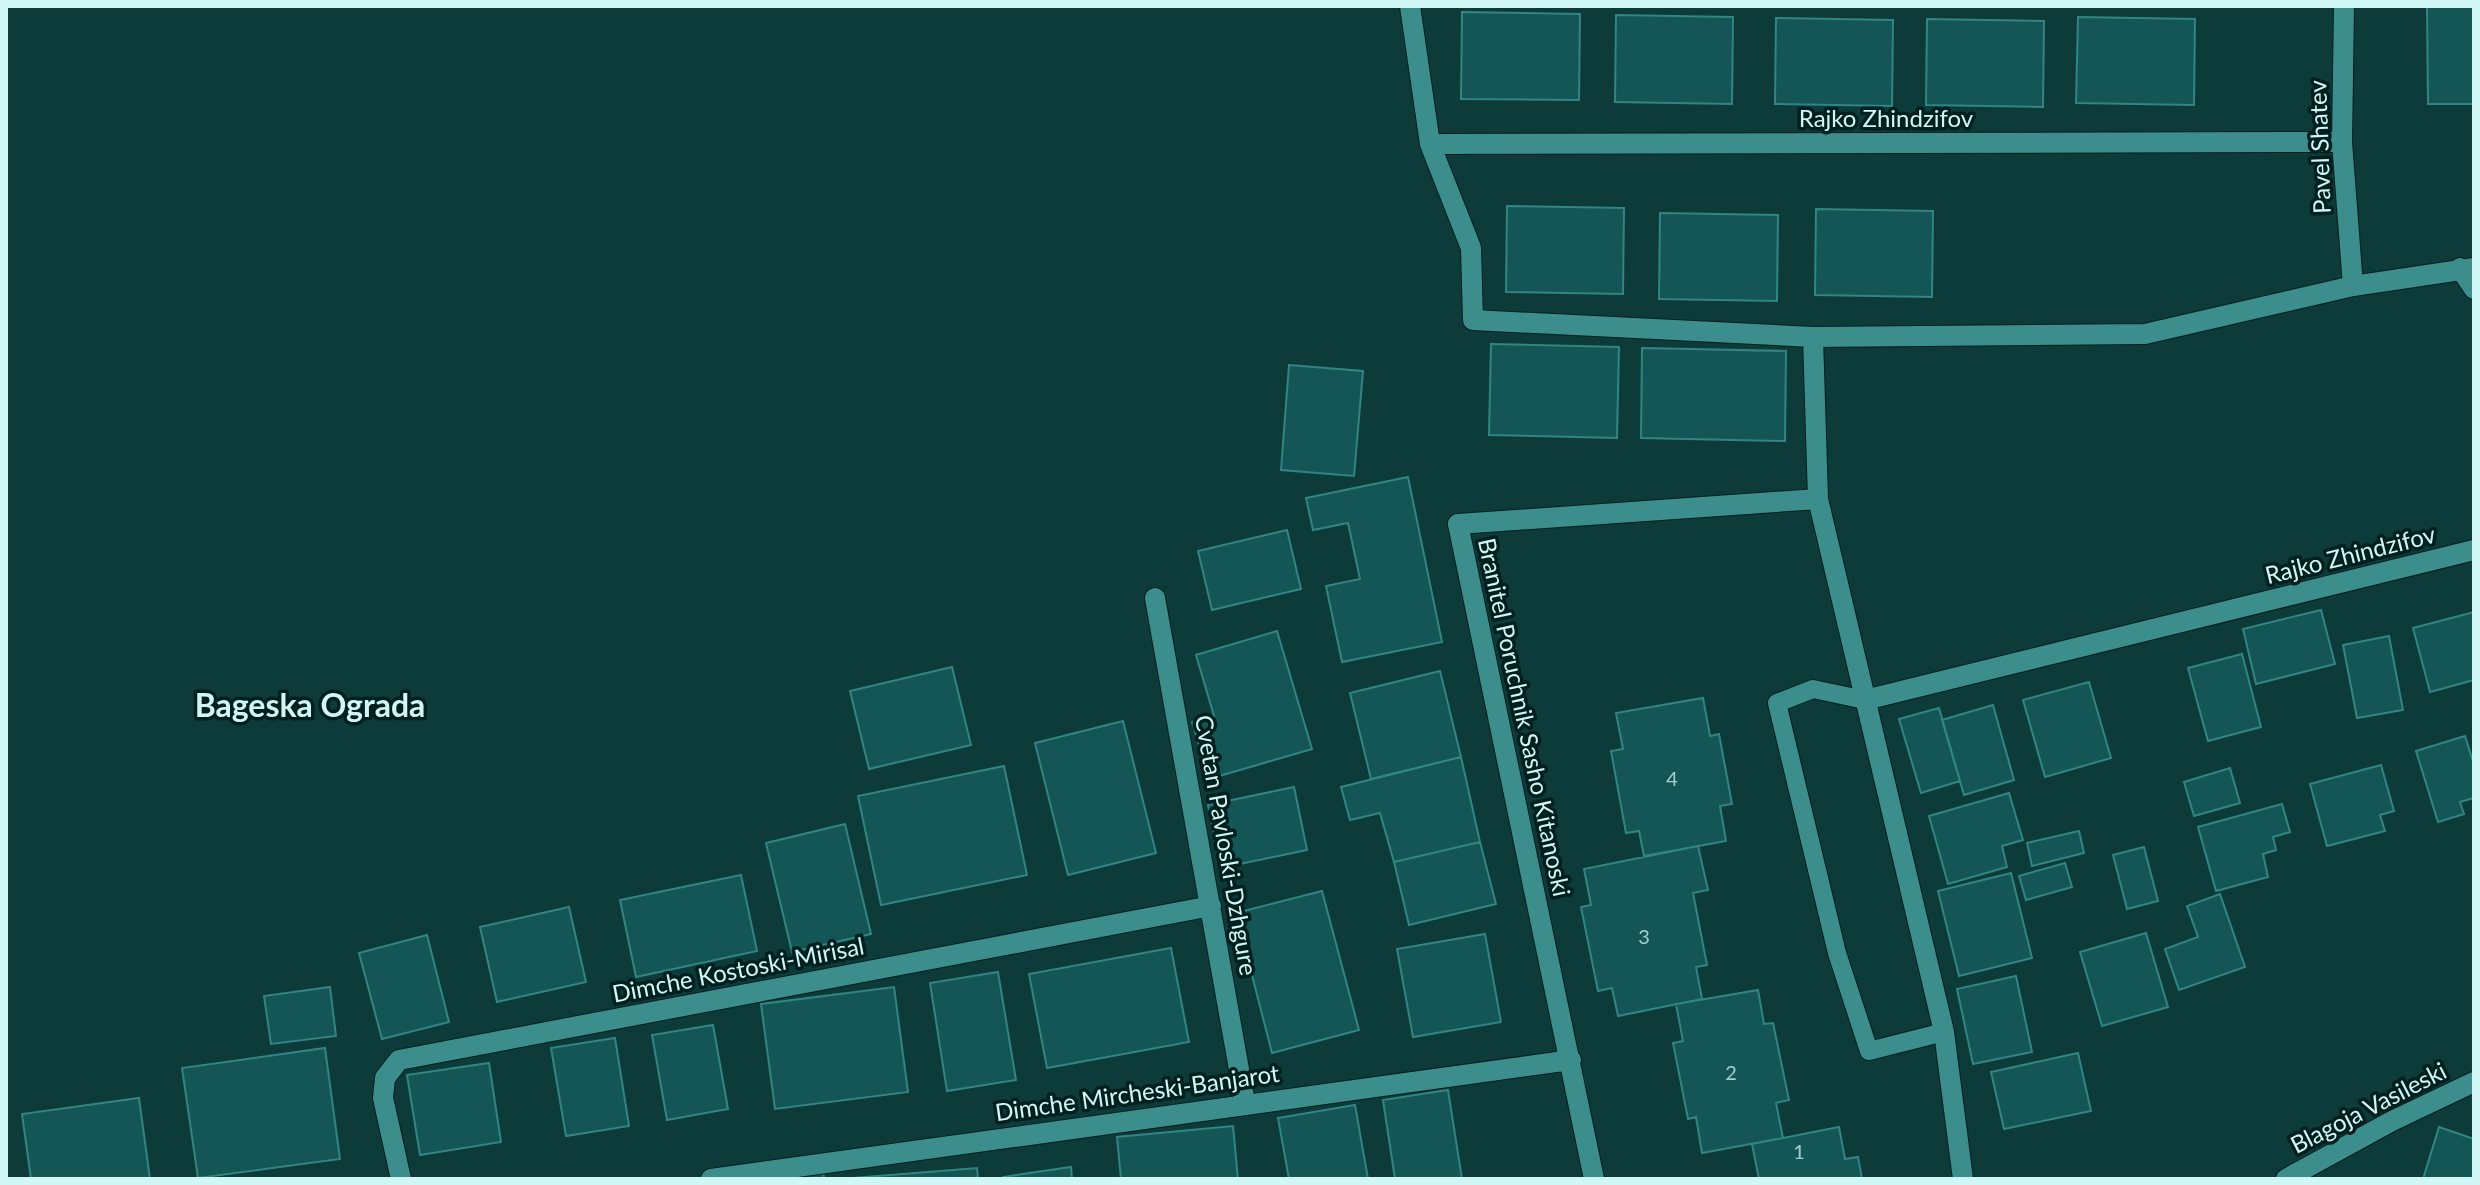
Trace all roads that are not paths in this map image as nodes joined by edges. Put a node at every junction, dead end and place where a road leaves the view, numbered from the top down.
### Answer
1 (1410, 6) edge
2 (2344, 6) edge
3 (2342, 142) junction
4 (1430, 144) junction
5 (2467, 268) edge
6 (2353, 286) junction
7 (2474, 289) edge
8 (1813, 337) junction
9 (1818, 499) junction
10 (2474, 550) edge
11 (1155, 598) dead end
12 (1865, 700) junction
13 (1211, 906) junction
14 (1944, 1032) junction
15 (1571, 1060) junction
16 (2474, 1082) edge
17 (1245, 1103) junction
18 (401, 1179) edge
19 (711, 1179) edge
20 (1594, 1179) edge
21 (1963, 1179) edge
22 (2286, 1179) edge

1 - 4 street
2 - 3 street, Pavel Shatev
3 - 4 street, Rajko Zhindzifov
3 - 6 street, Pavel Shatev
4 - 8 street
5 - 6 street
5 - 7 street
6 - 8 street
8 - 9 street
9 - 12 street
9 - 15 street, Branitel Poruchnik Sasho Kitanoski
10 - 12 street, Rajko Zhindzifov
11 - 13 street, Cvetan Pavloski-Dzhgure
12 - 14 street
12 - 14 lane
13 - 17 street, Cvetan Pavloski-Dzhgure
13 - 18 street, Dimche Kostoski-Mirisal
14 - 21 street
15 - 17 street, Dimche Mircheski-Banjarot
15 - 20 street, Branitel Poruchnik Sasho Kitanoski
16 - 22 street, Blagoja Vasileski
17 - 19 street, Dimche Mircheski-Banjarot

